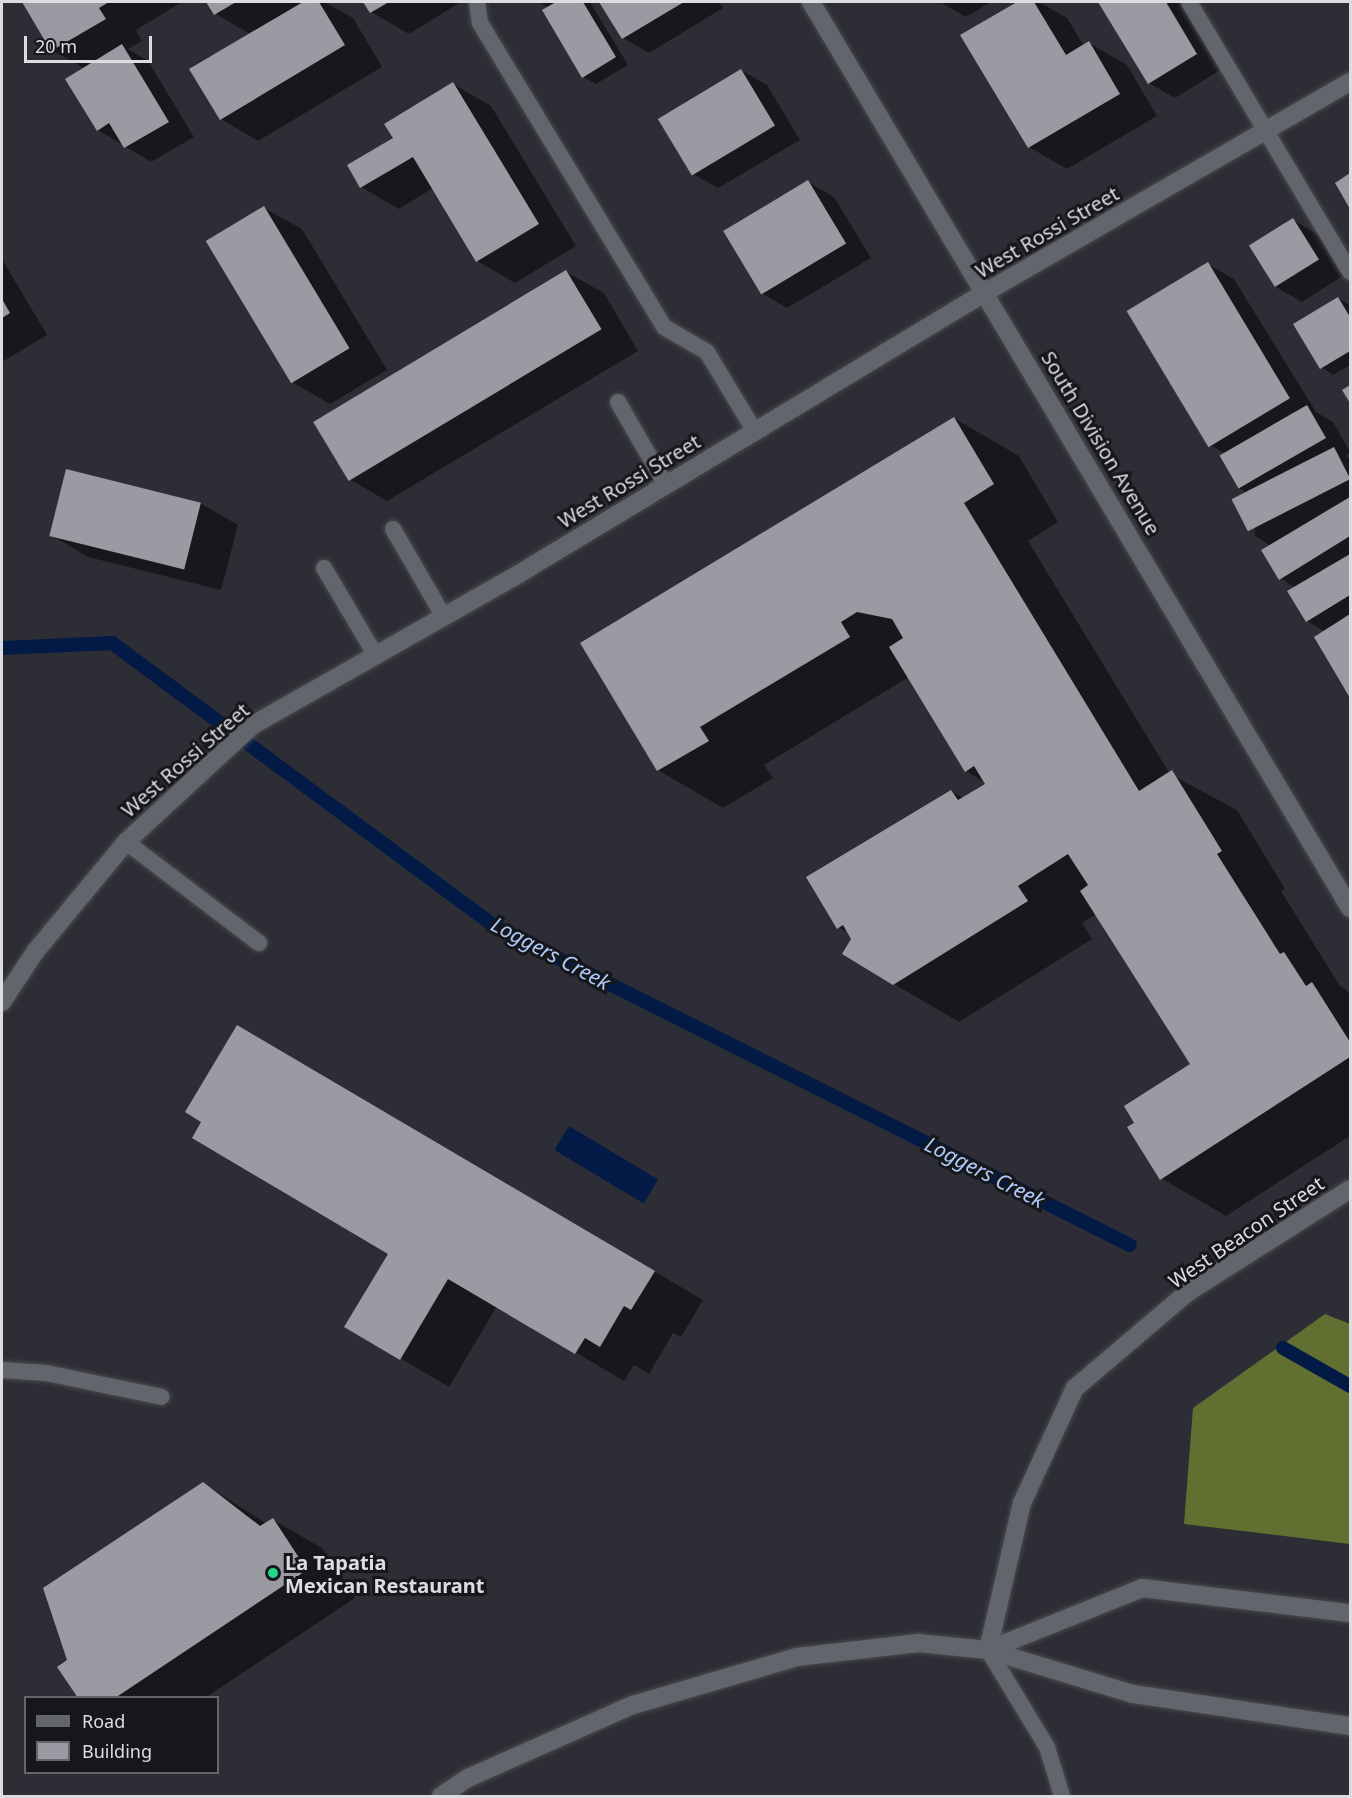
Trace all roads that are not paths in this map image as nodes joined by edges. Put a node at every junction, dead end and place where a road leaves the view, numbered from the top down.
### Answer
1 (477, 2) edge
2 (810, 2) edge
3 (1189, 2) edge
4 (1350, 82) edge
5 (1266, 131) junction
6 (1350, 272) edge
7 (986, 292) junction
8 (618, 402) dead end
9 (754, 432) junction
10 (666, 485) junction
11 (393, 529) dead end
12 (324, 568) dead end
13 (444, 617) junction
14 (376, 656) junction
15 (126, 842) junction
16 (1350, 908) edge
17 (258, 943) dead end
18 (2, 1002) edge
19 (1350, 1189) edge
20 (2, 1370) edge
21 (162, 1397) dead end
22 (1350, 1613) edge
23 (988, 1650) junction
24 (1350, 1726) edge
25 (441, 1797) edge
26 (1062, 1797) edge

1 - 9 lane
2 - 7 street, South Division Avenue
3 - 5 lane
4 - 5 street, West Rossi Street
5 - 6 lane
5 - 7 street, West Rossi Street
7 - 9 street, West Rossi Street
7 - 16 street, South Division Avenue
8 - 10 lane
9 - 10 street, West Rossi Street
10 - 13 street, West Rossi Street
11 - 13 lane
12 - 14 lane
13 - 14 street, West Rossi Street
14 - 15 street, West Rossi Street
15 - 17 lane
15 - 18 street, West Rossi Street
19 - 23 street, West Beacon Street
20 - 21 lane
22 - 23 street
23 - 24 street
23 - 25 street
23 - 26 lane

